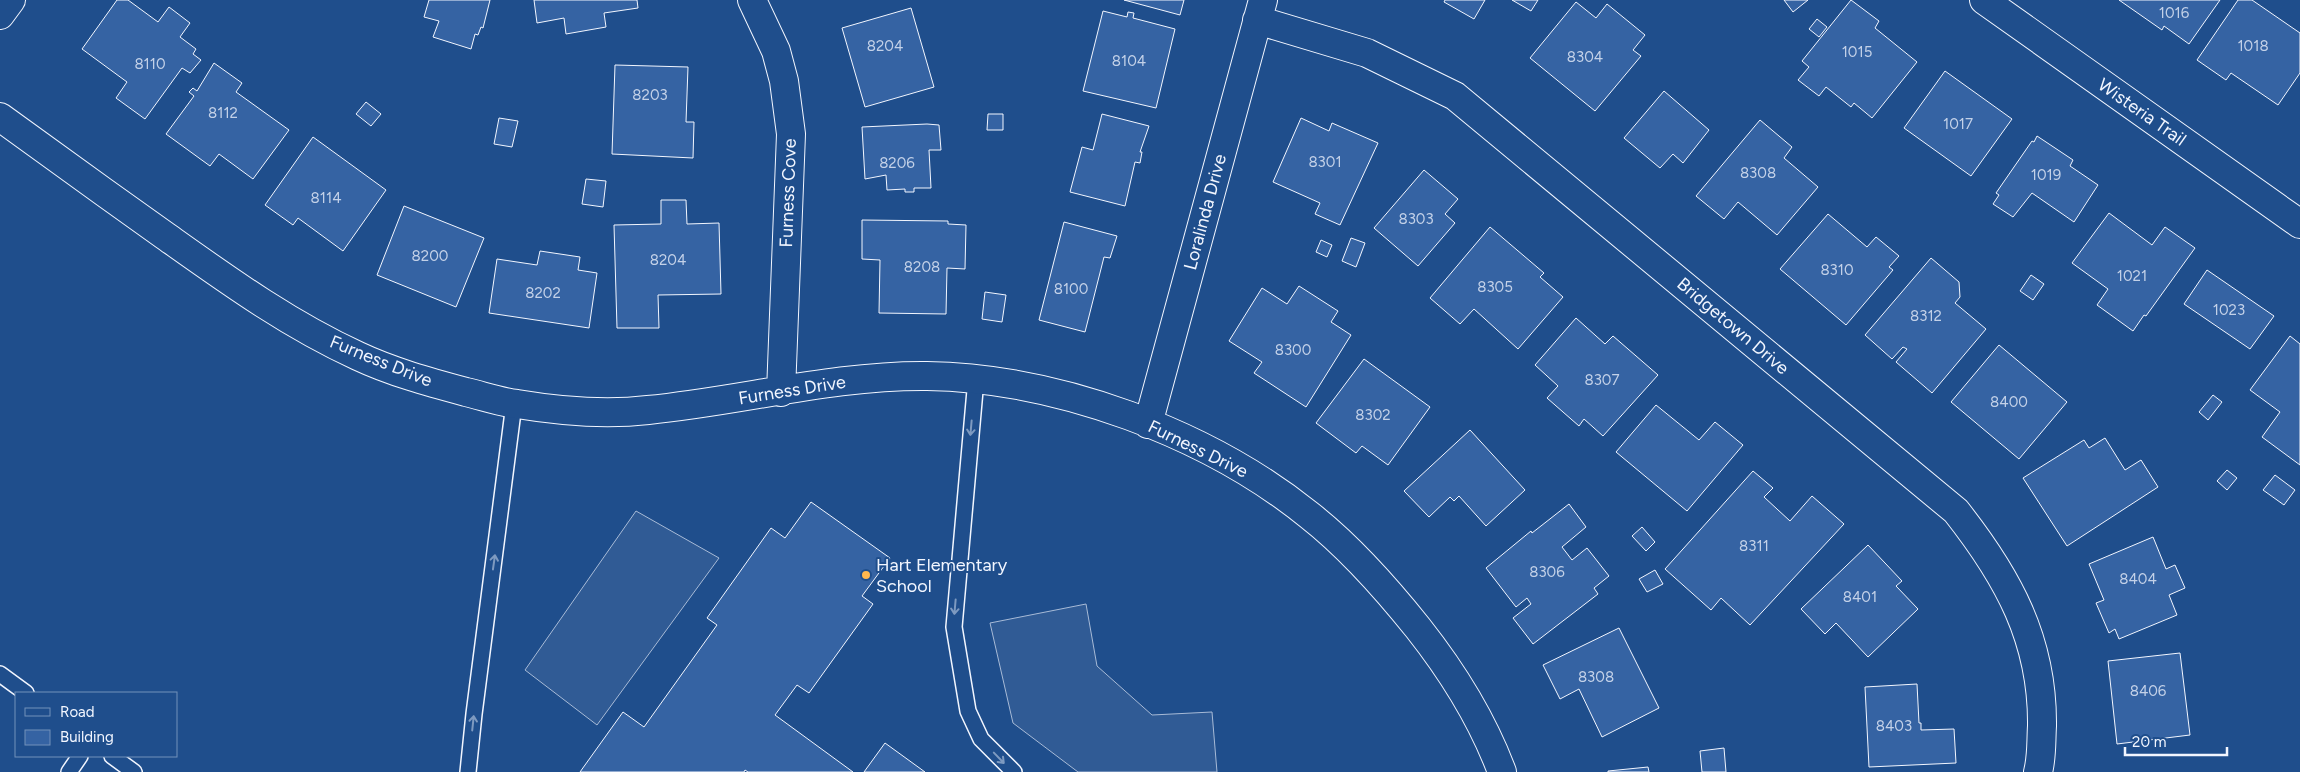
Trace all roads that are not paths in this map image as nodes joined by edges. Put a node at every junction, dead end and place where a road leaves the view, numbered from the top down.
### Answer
1 (11, 0) edge
2 (752, 0) edge
3 (1984, 0) edge
4 (1260, 10) edge
5 (0, 15) edge
6 (0, 117) edge
7 (2300, 224) edge
8 (976, 379) junction
9 (781, 392) junction
10 (514, 404) junction
11 (1148, 424) junction
12 (0, 674) edge
13 (25, 692) edge
14 (79, 757) edge
15 (113, 757) edge
16 (69, 772) edge
17 (134, 772) edge
18 (468, 772) edge
19 (1014, 772) edge
20 (1502, 772) edge
21 (2038, 772) edge

1 - 5 street
2 - 9 street, Furness Cove
3 - 7 street, Wisteria Trail
4 - 11 street, Loralinda Drive
4 - 21 street, Bridgetown Drive
6 - 10 street, Furness Drive
8 - 9 street, Furness Drive
8 - 11 street, Furness Drive
8 -> 19 lane
9 - 10 street, Furness Drive
18 -> 10 lane
11 - 20 street, Furness Drive
12 - 13 lane
14 - 16 lane
15 - 17 lane

